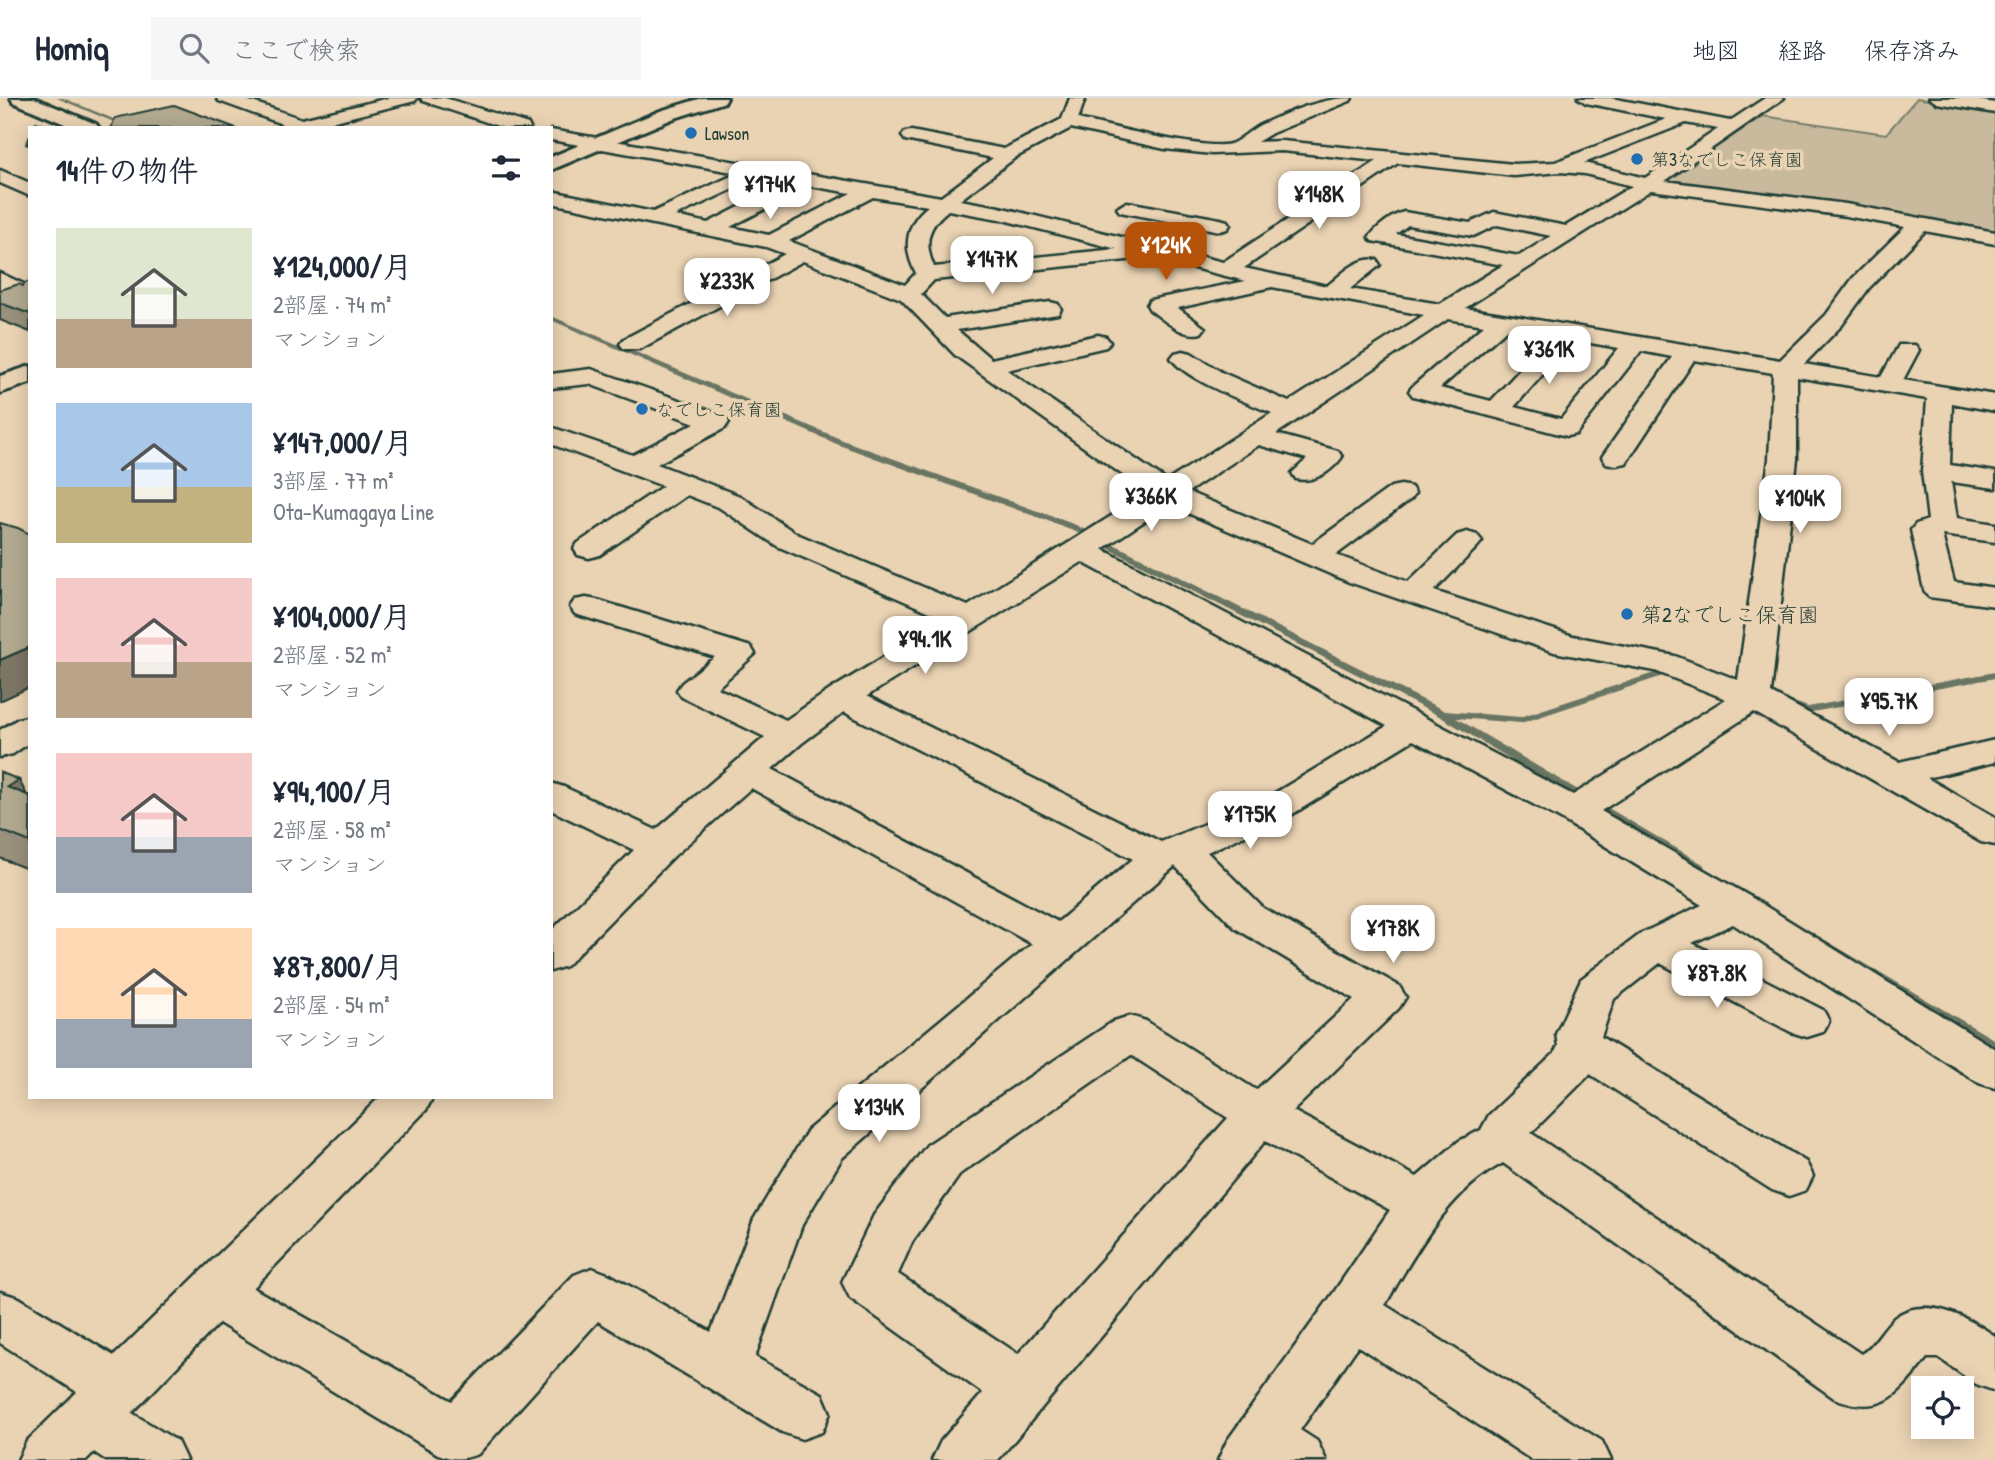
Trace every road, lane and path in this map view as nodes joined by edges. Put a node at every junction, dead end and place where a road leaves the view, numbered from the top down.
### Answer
1 (19, 98) edge
2 (225, 98) edge
3 (409, 98) edge
4 (429, 98) edge
5 (719, 98) edge
6 (1056, 98) edge
7 (1344, 98) edge
8 (1586, 98) edge
9 (1776, 98) edge
10 (1937, 98) edge
11 (1077, 99) edge
12 (1995, 108) edge
13 (1132, 116) dead end
14 (1684, 118) junction
15 (1069, 122) junction
16 (85, 126) edge
17 (292, 126) edge
18 (510, 126) edge
19 (1180, 127) dead end
20 (1733, 127) junction
21 (1099, 129) junction
22 (553, 135) edge
23 (911, 136) dead end
24 (1147, 140) junction
25 (598, 143) junction
26 (1232, 149) junction
27 (1007, 155) junction
28 (1392, 159) junction
29 (553, 163) edge
30 (1560, 167) junction
31 (759, 170) junction
32 (0, 176) edge
33 (808, 179) junction
34 (1648, 184) junction
35 (1349, 186) junction
36 (27, 187) edge
37 (872, 190) junction
38 (1373, 191) dead end
39 (553, 197) edge
40 (1410, 200) dead end
41 (948, 204) junction
42 (1434, 206) dead end
43 (658, 217) junction
44 (1920, 224) junction
45 (1220, 225) dead end
46 (713, 228) junction
47 (1569, 233) junction
48 (1097, 237) junction
49 (1995, 237) edge
50 (772, 242) junction
51 (1149, 251) junction
52 (802, 254) junction
53 (1525, 263) junction
54 (1369, 265) dead end
55 (1226, 270) junction
56 (927, 274) junction
57 (0, 280) edge
58 (1274, 282) junction
59 (1331, 293) junction
60 (909, 294) junction
61 (28, 296) edge
62 (28, 298) edge
63 (0, 308) edge
64 (1050, 309) dead end
65 (1445, 312) junction
66 (1502, 321) junction
67 (940, 326) junction
68 (1193, 328) dead end
69 (1568, 332) junction
70 (1098, 342) dead end
71 (1635, 343) junction
72 (632, 344) dead end
73 (1907, 350) dead end
74 (1687, 352) junction
75 (1183, 358) dead end
76 (987, 367) junction
77 (1784, 369) junction
78 (28, 375) edge
79 (553, 381) edge
80 (1889, 384) junction
81 (0, 385) edge
82 (1940, 393) junction
83 (1995, 403) edge
84 (1497, 410) junction
85 (1292, 413) junction
86 (553, 436) edge
87 (1256, 436) junction
88 (1616, 457) dead end
89 (635, 465) junction
90 (1936, 471) junction
91 (1306, 473) dead end
92 (1995, 480) edge
93 (684, 484) junction
94 (1166, 493) junction
95 (1401, 493) dead end
96 (1943, 525) junction
97 (1995, 533) edge
98 (1467, 541) dead end
99 (1092, 543) junction
100 (589, 549) dead end
101 (1315, 556) junction
102 (1413, 594) junction
103 (1995, 597) edge
104 (586, 607) dead end
105 (968, 617) junction
106 (1753, 696) junction
107 (842, 697) junction
108 (1413, 724) junction
109 (28, 727) edge
110 (789, 735) junction
111 (0, 746) edge
112 (1995, 751) edge
113 (746, 770) junction
114 (1894, 774) junction
115 (553, 796) edge
116 (1585, 804) junction
117 (1995, 833) edge
118 (660, 847) junction
119 (1170, 853) junction
120 (1735, 906) junction
121 (1062, 942) junction
122 (1657, 943) junction
123 (553, 954) edge
124 (1807, 1021) dead end
125 (1580, 1046) junction
126 (1995, 1071) edge
127 (408, 1099) edge
128 (1259, 1115) junction
129 (1500, 1143) junction
130 (1789, 1176) dead end
131 (1422, 1203) junction
132 (215, 1293) junction
133 (1351, 1312) junction
134 (0, 1315) edge
135 (1995, 1366) edge
136 (724, 1367) junction
137 (1022, 1388) junction
138 (105, 1404) junction
139 (802, 1413) dead end
140 (1269, 1453) edge
141 (47, 1460) edge
142 (157, 1460) edge
143 (961, 1460) edge
144 (1581, 1460) edge

1 - 16 main road
2 - 17 street
3 - 17 street
4 - 18 street
5 - 25 main road
6 - 11 street
7 - 26 street
8 - 14 street
9 - 20 street
10 - 12 street
11 - 15 street
13 - 21 street
14 - 20 street
14 - 30 street
15 - 21 street
15 - 27 street
19 - 24 street
20 - 34 street
21 - 24 street
22 - 25 street
23 - 27 street
24 - 26 street
25 - 29 main road
25 - 31 street
26 - 28 street
27 - 41 street
28 - 30 street
28 - 35 street
30 - 34 street
31 - 33 street
31 - 43 street
32 - 36 street
33 - 37 street
33 - 46 street
34 - 44 street
34 - 47 street
35 - 38 street
35 - 55 street
37 - 41 street
37 - 50 street
39 - 43 street
40 - 42 street
41 - 48 street
41 - 56 street
43 - 46 street
44 - 49 street
44 - 77 street
45 - 48 street
46 - 50 street
47 - 53 street
47 - 53 street
48 - 51 street
50 - 52 street
51 - 55 street
51 - 56 street
52 - 60 street
52 - 72 street
53 - 65 street
54 - 59 street
55 - 58 street
56 - 60 street
57 - 61 street
58 - 59 street
58 - 68 street
59 - 65 street
60 - 67 street
62 - 63 street
64 - 67 street
65 - 66 street
65 - 85 street
66 - 69 street
66 - 84 street
67 - 76 street
69 - 71 street
69 - 84 street
70 - 76 street
71 - 74 street
71 - 84 street
73 - 80 street
74 - 77 street
74 - 88 street
75 - 85 street
76 - 94 street
77 - 80 street
77 - 106 street
78 - 81 main road
79 - 89 street
80 - 82 street
82 - 83 street
82 - 90 street
85 - 87 street
86 - 89 street
87 - 91 street
87 - 94 street
89 - 93 street
90 - 92 street
90 - 96 street
93 - 100 street
93 - 105 street
94 - 99 street
94 - 101 street
95 - 101 street
96 - 97 street
96 - 103 street
98 - 102 street
99 - 105 street
99 - 108 street
101 - 102 street
102 - 106 street
104 - 110 street
105 - 107 street
106 - 114 street
106 - 116 street
107 - 110 street
107 - 119 street
108 - 116 street
108 - 119 street
109 - 111 street
110 - 113 street
112 - 114 street
113 - 118 street
113 - 121 street
114 - 117 street
115 - 118 street
116 - 120 street
118 - 123 street
119 - 121 street
119 - 128 street
120 - 122 street
120 - 126 street
121 - 136 street
122 - 124 street
122 - 125 street
125 - 129 street
125 - 130 street
127 - 132 street
128 - 131 street
128 - 137 street
128 - 137 street
129 - 131 street
129 - 135 street
131 - 133 street
132 - 136 street
132 - 138 street
133 - 140 street
133 - 144 street
134 - 138 street
136 - 139 street
137 - 143 street
138 - 141 street
138 - 142 street

